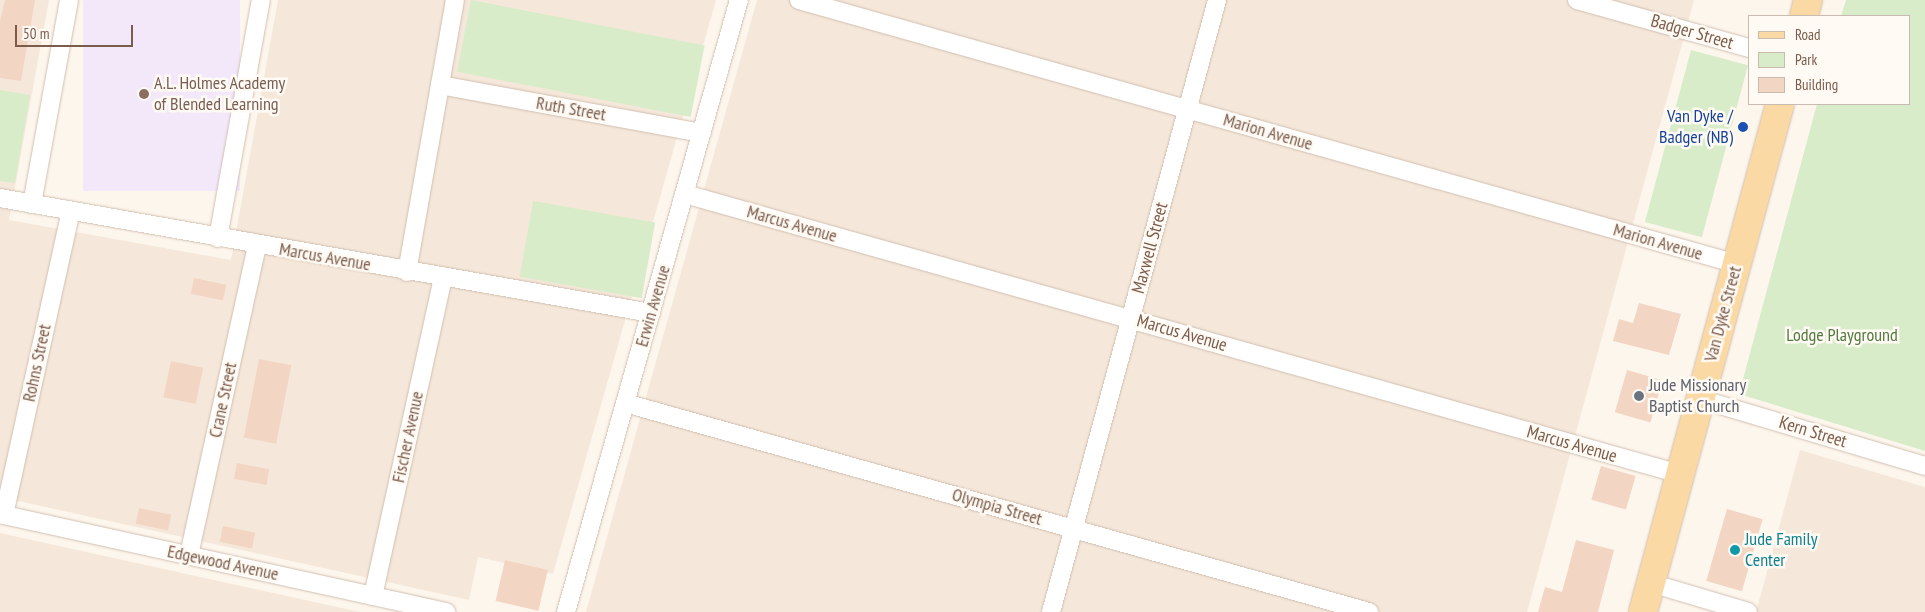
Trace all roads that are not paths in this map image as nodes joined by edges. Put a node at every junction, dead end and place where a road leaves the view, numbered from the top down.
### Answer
1 (69, 0) edge
2 (261, 0) edge
3 (455, 0) edge
4 (739, 0) edge
5 (799, 0) edge
6 (1218, 0) edge
7 (1577, 0) edge
8 (1808, 0) edge
9 (1804, 15) edge
10 (1748, 48) edge
11 (440, 85) junction
12 (1780, 105) edge
13 (1188, 109) junction
14 (702, 134) junction
15 (685, 194) junction
16 (0, 198) edge
17 (32, 204) junction
18 (71, 211) junction
19 (218, 238) junction
20 (257, 245) junction
21 (1737, 264) junction
22 (407, 272) junction
23 (443, 278) junction
24 (650, 314) junction
25 (1131, 319) junction
26 (1700, 399) junction
27 (625, 402) junction
28 (1925, 466) edge
29 (1680, 474) junction
30 (2, 515) edge
31 (1074, 529) junction
32 (189, 555) junction
33 (1651, 583) junction
34 (373, 596) junction
35 (446, 612) edge
36 (568, 612) edge
37 (1051, 612) edge
38 (1370, 612) edge
39 (1643, 612) edge
40 (1748, 612) edge

1 - 17 street
2 - 19 street
3 - 11 street
4 - 14 street, Erwin Avenue
5 - 13 street, Marion Avenue
6 - 13 street, Maxwell Street
7 - 10 street, Badger Street
8 - 9 main road
11 - 14 street, Ruth Street
11 - 22 street
12 - 21 main road, Van Dyke Street
13 - 21 street, Marion Avenue
13 - 25 street, Maxwell Street
14 - 15 street, Erwin Avenue
15 - 24 street, Erwin Avenue
15 - 25 street, Marcus Avenue
16 - 17 street, Marcus Avenue
17 - 18 street, Marcus Avenue
18 - 19 street, Marcus Avenue
18 - 30 street, Rohns Street
19 - 20 street, Marcus Avenue
20 - 22 street, Marcus Avenue
20 - 32 street, Crane Street
21 - 26 main road, Van Dyke Street
22 - 23 street, Marcus Avenue
23 - 24 street, Marcus Avenue
23 - 34 street, Fischer Avenue
24 - 27 street, Erwin Avenue
25 - 29 street, Marcus Avenue
25 - 31 street, Maxwell Street
26 - 28 street, Kern Street
26 - 29 main road, Van Dyke Street
27 - 31 street, Olympia Street
27 - 36 street, Erwin Avenue
29 - 33 main road, Van Dyke Street
30 - 32 street, Edgewood Avenue
31 - 37 street, Maxwell Street
31 - 38 street, Olympia Street
32 - 34 street, Edgewood Avenue
33 - 39 main road, Van Dyke Street
33 - 40 street
34 - 35 street, Edgewood Avenue

